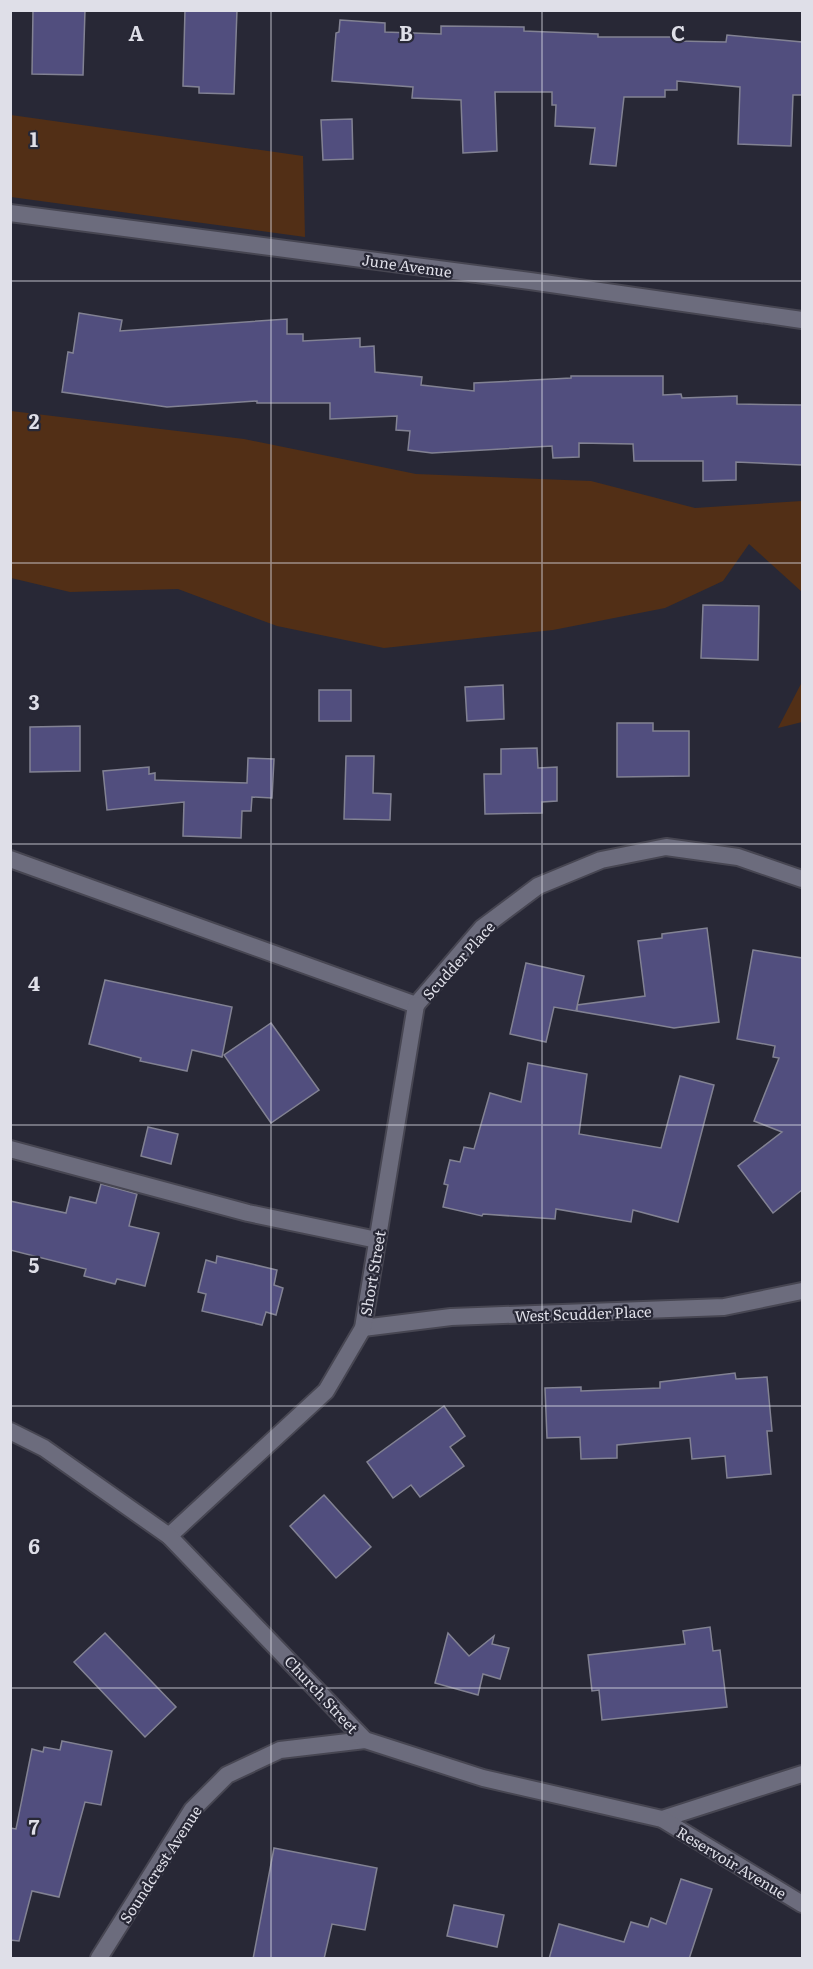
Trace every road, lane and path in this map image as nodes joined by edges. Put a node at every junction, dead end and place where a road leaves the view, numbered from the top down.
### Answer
1 (10, 213) edge
2 (802, 320) edge
3 (10, 859) edge
4 (802, 879) edge
5 (416, 1005) junction
6 (10, 1149) edge
7 (377, 1240) junction
8 (802, 1291) edge
9 (363, 1328) junction
10 (10, 1431) edge
11 (169, 1536) junction
12 (365, 1740) junction
13 (802, 1774) edge
14 (662, 1819) junction
15 (802, 1904) edge
16 (99, 1959) edge

1 - 2 street, June Avenue
3 - 5 street, Scudder Place
4 - 5 street, Scudder Place
5 - 7 street, Short Street
6 - 7 street
7 - 9 street, Short Street
8 - 9 street, West Scudder Place
9 - 11 street, Short Street
10 - 11 street, Church Street
11 - 12 street, Church Street
12 - 14 street, Church Street
12 - 16 street, Soundcrest Avenue
13 - 14 street
14 - 15 street, Reservoir Avenue

